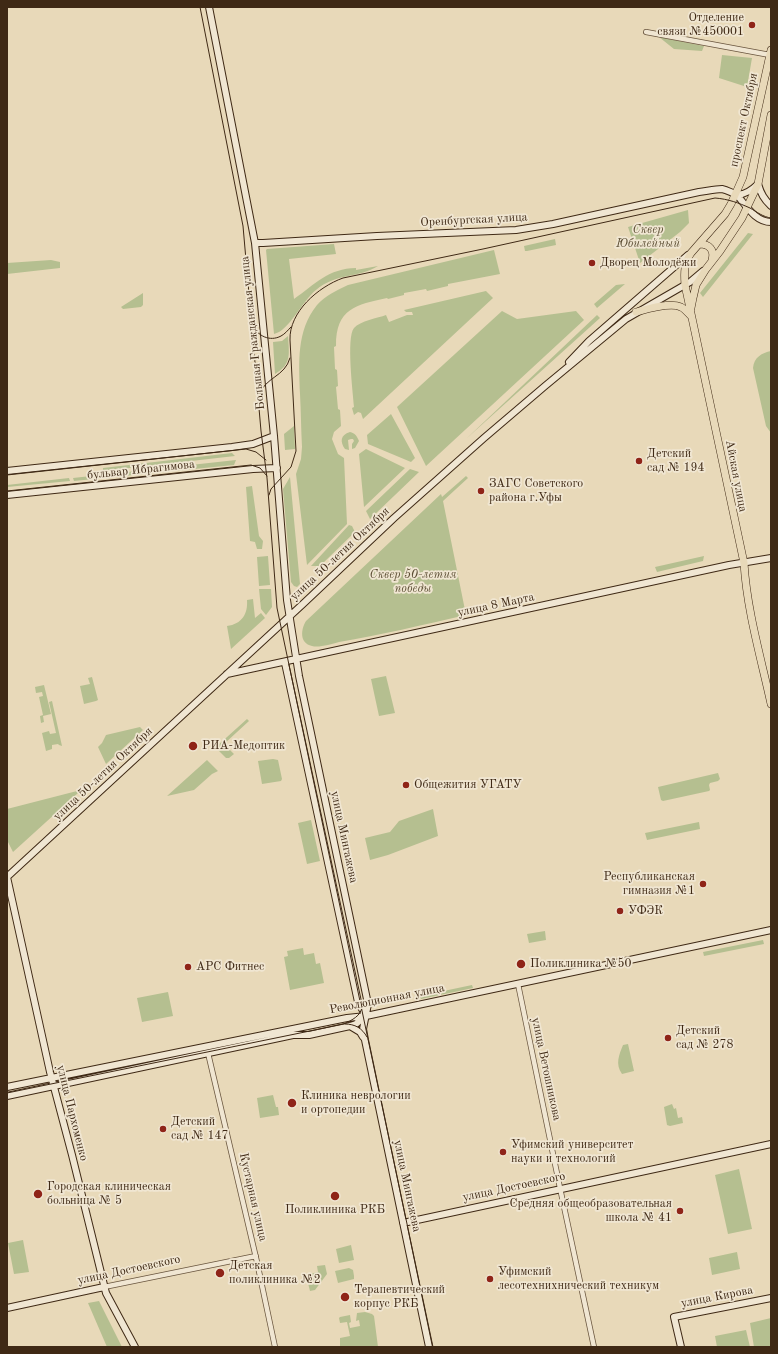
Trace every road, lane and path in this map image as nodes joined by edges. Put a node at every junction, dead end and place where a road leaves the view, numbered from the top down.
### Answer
1 (209, 7) edge
2 (646, 32) dead end
3 (771, 52) edge
4 (771, 115) edge
5 (755, 121) junction
6 (770, 123) junction
7 (758, 184) junction
8 (736, 194) junction
9 (771, 206) edge
10 (747, 207) junction
11 (771, 222) edge
12 (255, 243) junction
13 (700, 244) junction
14 (691, 253) junction
15 (708, 266) junction
16 (684, 285) junction
17 (636, 312) junction
18 (691, 316) junction
19 (545, 386) junction
20 (274, 436) junction
21 (277, 468) junction
22 (7, 471) edge
23 (7, 495) edge
24 (771, 558) edge
25 (744, 563) junction
26 (290, 617) junction
27 (296, 660) junction
28 (285, 662) junction
29 (227, 674) junction
30 (771, 704) edge
31 (7, 877) edge
32 (771, 930) edge
33 (518, 984) junction
34 (366, 1016) junction
35 (350, 1026) junction
36 (365, 1040) junction
37 (208, 1053) junction
38 (51, 1078) junction
39 (54, 1086) junction
40 (7, 1087) edge
41 (7, 1096) edge
42 (771, 1144) edge
43 (560, 1188) junction
44 (403, 1222) junction
45 (256, 1256) junction
46 (104, 1287) junction
47 (771, 1298) edge
48 (7, 1308) edge
49 (135, 1347) edge
50 (275, 1347) edge
51 (429, 1347) edge
52 (594, 1347) edge
53 (681, 1347) edge

1 - 12 main road, Большая Гражданская улица
2 - 3 street
3 - 5 main road, проспект Октября
4 - 6 main road
5 - 6 main road
5 - 8 main road, проспект Октября
6 - 7 main road
7 - 8 main road
7 - 9 main road
7 - 10 main road, улица 50-летия Октября
8 - 10 main road
8 - 12 main road, Оренбургская улица
8 - 13 main road
10 - 11 main road
10 - 15 main road, улица 50-летия Октября
12 - 20 main road, Большая Гражданская улица
13 - 14 main road
13 - 15 main road
14 - 16 main road, Айская улица
14 - 19 main road
15 - 16 main road, улица 50-летия Октября
15 - 18 main road, улица 50-летия Октября
16 - 17 main road, улица 50-летия Октября
16 - 18 main road, Айская улица
17 - 18 main road
17 - 19 main road, улица 50-летия Октября
18 - 25 main road, Айская улица
19 - 26 main road, улица 50-летия Октября
20 - 21 main road, Большая Гражданская улица
20 - 22 main road, бульвар Ибрагимова
21 - 23 main road, бульвар Ибрагимова
21 - 26 main road, Большая Гражданская улица
24 - 25 main road, улица 8 Марта
25 - 27 main road, улица 8 Марта
25 - 30 main road, Айская улица
26 - 27 main road, Большая Гражданская улица
26 - 29 main road, улица 50-летия Октября
27 - 28 main road, улица 8 Марта
27 - 34 main road, улица Мингажева
28 - 29 main road, улица 8 Марта
28 - 34 main road
29 - 31 main road, улица 50-летия Октября
31 - 38 main road, улица Пархоменко
32 - 33 main road, Революционная улица
33 - 34 main road, Революционная улица
33 - 43 street, улица Ветошникова
34 - 35 main road
34 - 36 main road, улица Мингажева
34 - 38 main road, Революционная улица
35 - 36 main road
35 - 37 main road
36 - 44 main road, улица Мингажева
37 - 39 main road
37 - 45 street, Кустарная улица
38 - 39 main road, улица Пархоменко
38 - 40 main road, Революционная улица
39 - 41 main road
39 - 46 main road, улица Пархоменко
42 - 43 main road, улица Достоевского
43 - 44 main road, улица Достоевского
43 - 52 street, улица Ветошникова
44 - 51 main road, улица Мингажева
45 - 46 street, улица Достоевского
45 - 50 street, Кустарная улица
46 - 48 main road, улица Достоевского
46 - 49 main road, улица Пархоменко
47 - 53 main road, улица Кирова

